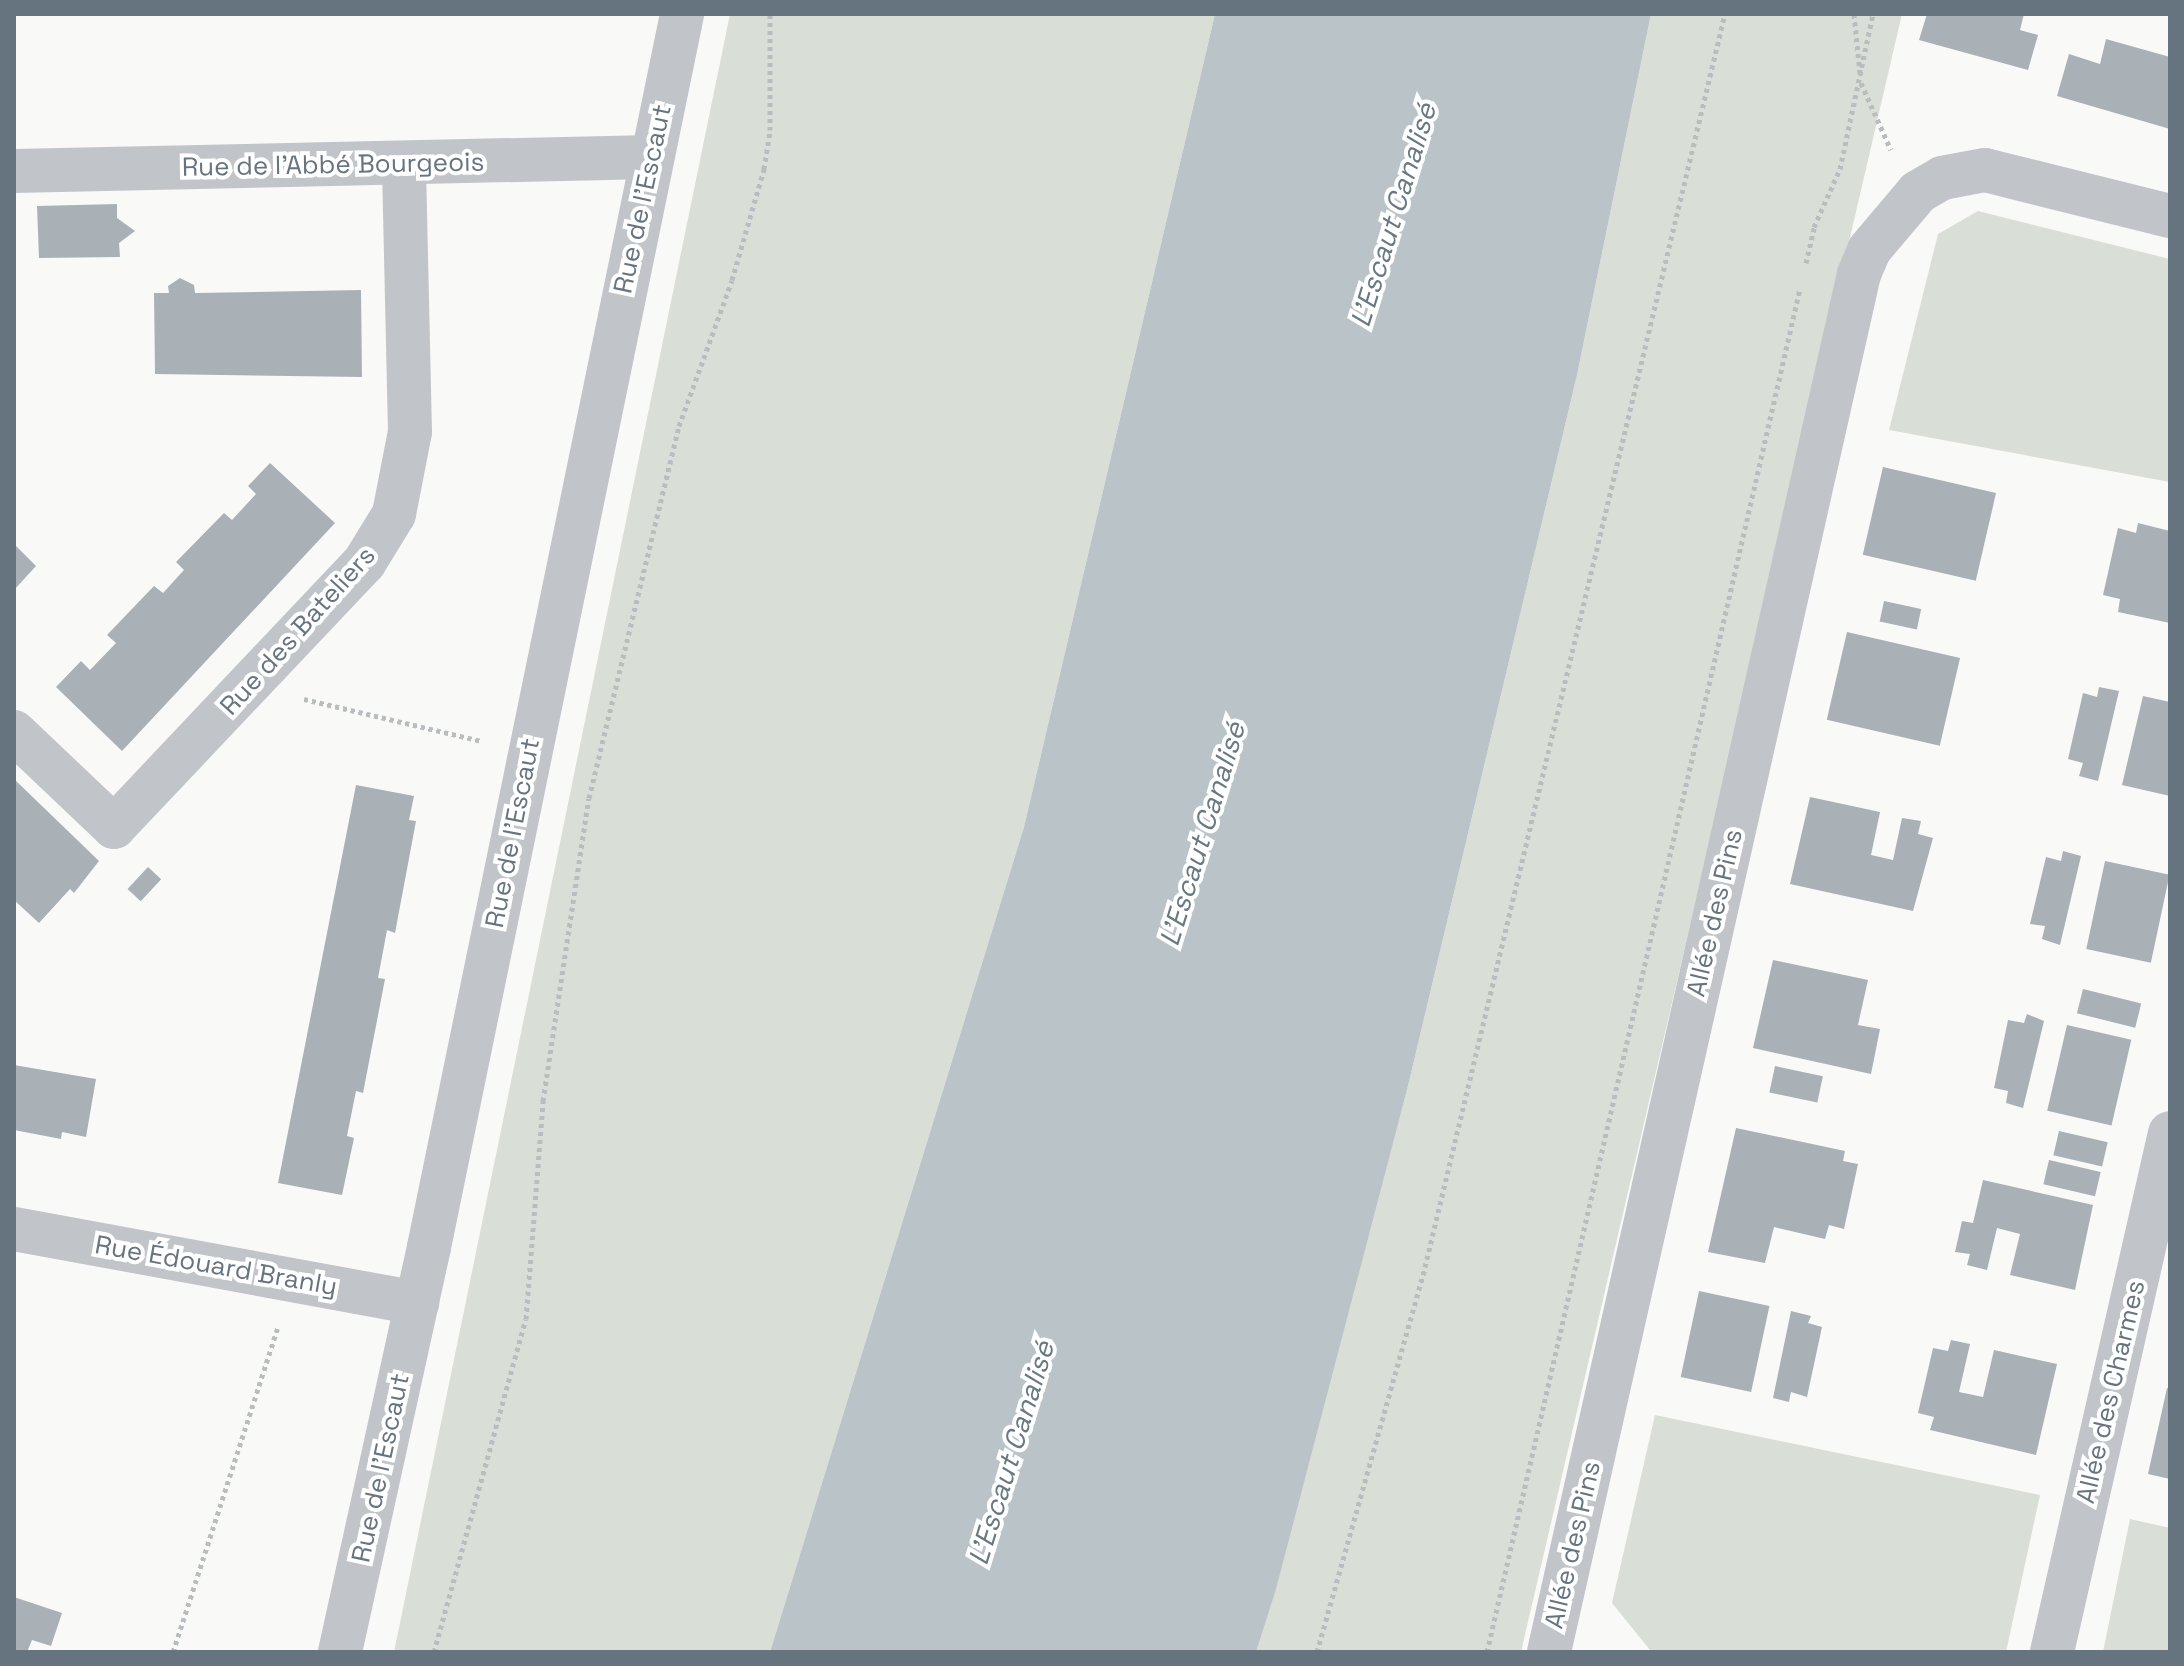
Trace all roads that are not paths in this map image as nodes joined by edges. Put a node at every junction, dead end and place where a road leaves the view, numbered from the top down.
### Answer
1 (682, 14) edge
2 (652, 157) junction
3 (404, 163) junction
4 (14, 171) edge
5 (2170, 216) edge
6 (14, 732) edge
7 (2170, 1133) edge
8 (14, 1229) edge
9 (417, 1303) junction
10 (340, 1652) edge
11 (1549, 1652) edge
12 (2052, 1652) edge

1 - 2 street, Rue de l'Escaut
2 - 3 street, Rue de l'Abbé Bourgeois
2 - 9 street, Rue de l'Escaut
3 - 4 street, Rue de l'Abbé Bourgeois
3 - 6 street, Rue des Bateliers
5 - 11 street, Allée des Pins
7 - 12 street, Allée des Charmes
8 - 9 street, Rue Édouard Branly
9 - 10 street, Rue de l'Escaut

